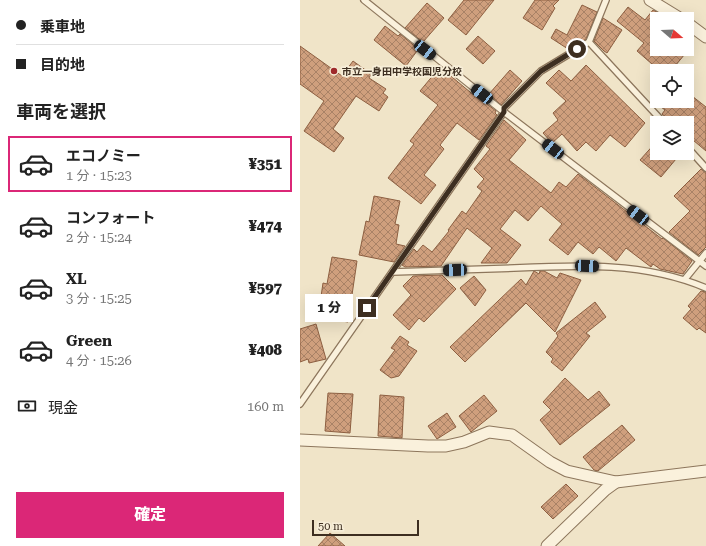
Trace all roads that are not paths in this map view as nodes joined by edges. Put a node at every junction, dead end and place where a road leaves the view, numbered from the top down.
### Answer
1 (364, 0) edge
2 (606, 0) edge
3 (650, 0) edge
4 (670, 12) edge
5 (694, 28) edge
6 (706, 37) edge
7 (589, 42) junction
8 (504, 112) junction
9 (658, 116) edge
10 (694, 155) edge
11 (706, 168) edge
12 (706, 253) edge
13 (700, 261) junction
14 (706, 266) edge
15 (393, 272) junction
16 (685, 279) junction
17 (706, 288) edge
18 (300, 404) edge
19 (300, 440) edge
20 (706, 471) edge
21 (616, 482) junction
22 (547, 546) edge

1 - 8 lane
2 - 7 lane
3 - 4 street
5 - 6 street
7 - 8 lane
7 - 9 lane
8 - 13 lane
8 - 15 lane
10 - 11 lane
12 - 13 lane
13 - 14 lane
13 - 16 lane
15 - 16 lane
15 - 18 lane
16 - 17 lane
19 - 21 street
20 - 21 street
21 - 22 street

